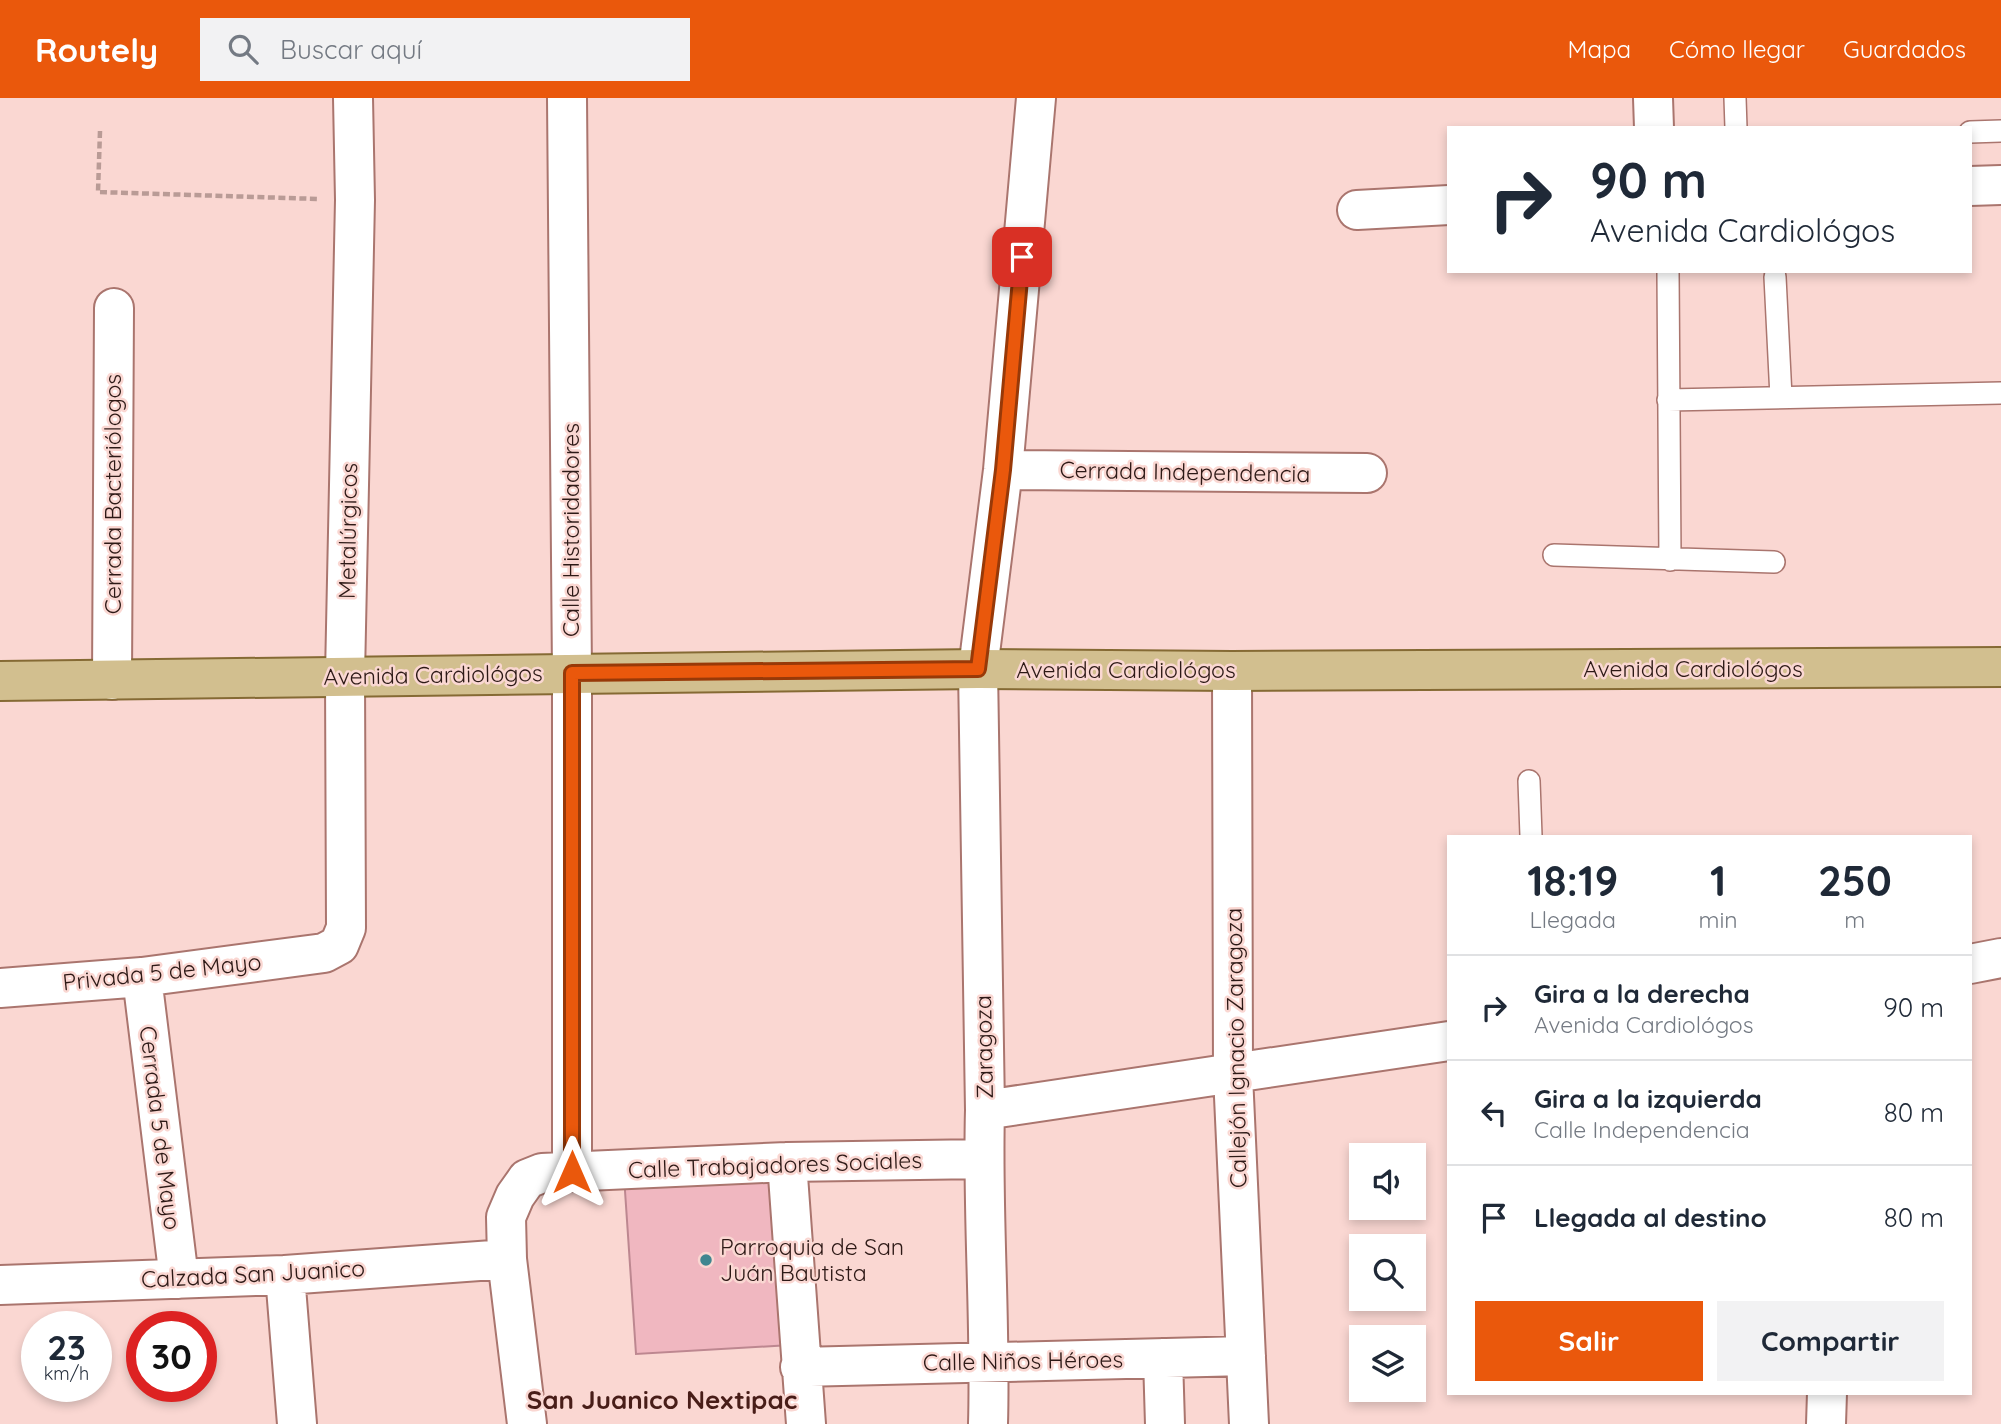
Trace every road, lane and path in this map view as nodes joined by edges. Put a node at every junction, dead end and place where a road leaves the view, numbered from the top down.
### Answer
1 (353, 98) edge
2 (567, 98) edge
3 (1036, 98) edge
4 (1653, 98) edge
5 (1735, 98) edge
6 (1654, 126) edge
7 (1736, 126) edge
8 (100, 131) dead end
9 (2001, 131) edge
10 (1972, 132) edge
11 (2001, 185) edge
12 (1972, 186) edge
13 (355, 200) junction
14 (1447, 205) edge
15 (1357, 210) dead end
16 (1668, 273) edge
17 (1775, 277) dead end
18 (114, 307) dead end
19 (2001, 393) edge
20 (1781, 397) junction
21 (1668, 400) junction
22 (1003, 470) junction
23 (1367, 473) dead end
24 (1554, 555) dead end
25 (1670, 559) junction
26 (1774, 562) dead end
27 (2001, 667) edge
28 (978, 669) junction
29 (1232, 671) junction
30 (572, 673) junction
31 (345, 675) junction
32 (112, 680) junction
33 (0, 681) edge
34 (1528, 781) dead end
35 (1531, 835) edge
36 (324, 953) joint
37 (2001, 958) edge
38 (1972, 964) edge
39 (142, 977) junction
40 (0, 988) edge
41 (1447, 1041) edge
42 (1233, 1075) junction
43 (985, 1110) junction
44 (984, 1159) junction
45 (787, 1162) junction
46 (572, 1172) junction
47 (507, 1259) junction
48 (285, 1275) junction
49 (179, 1279) junction
50 (0, 1285) edge
51 (1246, 1356) junction
52 (1163, 1358) junction
53 (990, 1361) junction
54 (800, 1367) junction
55 (1827, 1395) edge
56 (296, 1424) edge
57 (527, 1424) edge
58 (806, 1424) edge
59 (988, 1424) edge
60 (1165, 1424) edge
61 (1249, 1424) edge
62 (1826, 1424) edge

1 - 13 street, Metalúrgicos
2 - 30 street, Calle Historidadores
3 - 22 street, Zaragoza
4 - 6 street
5 - 7 lane
8 - 13 path
9 - 10 lane
11 - 12 street
13 - 31 street, Metalúrgicos
14 - 15 street
16 - 21 lane
17 - 20 lane
18 - 32 street, Cerrada Bacteriólogos
19 - 20 lane
20 - 21 lane
21 - 25 lane
22 - 23 street, Cerrada Independencia
22 - 28 street, Zaragoza
24 - 25 lane
25 - 26 lane
27 - 29 main road, Avenida Cardiológos
28 - 29 main road, Avenida Cardiológos
28 - 30 main road, Avenida Cardiológos
28 - 43 street, Zaragoza
29 - 42 street, Callejón Ignacio Zaragoza
30 - 31 main road, Avenida Cardiológos
30 - 46 street, Calle Historidadores
31 - 32 main road, Avenida Cardiológos
31 - 36 street, Metalúrgicos
32 - 33 main road, Avenida Cardiológos
34 - 35 lane
36 - 39 street, Privada 5 de Mayo
37 - 38 street
39 - 40 street, Privada 5 de Mayo
39 - 49 street, Cerrada 5 de Mayo
41 - 42 street
42 - 43 street
42 - 51 street, Callejón Ignacio Zaragoza
43 - 44 street, Zaragoza
44 - 45 street, Calle Trabajadores Sociales
44 - 53 street, Zaragoza
45 - 46 street, Calle Trabajadores Sociales
45 - 54 street
46 - 47 street, Calle Trabajadores Sociales
47 - 48 street, Calzada San Juanico
47 - 57 street
48 - 49 street, Calzada San Juanico
48 - 56 street
49 - 50 street, Calzada San Juanico
51 - 52 street, Calle Niños Héroes
51 - 61 street, Callejón Ignacio Zaragoza
52 - 53 street, Calle Niños Héroes
52 - 60 street
53 - 54 street, Calle Niños Héroes
53 - 59 street, Zaragoza
54 - 58 street
55 - 62 street

